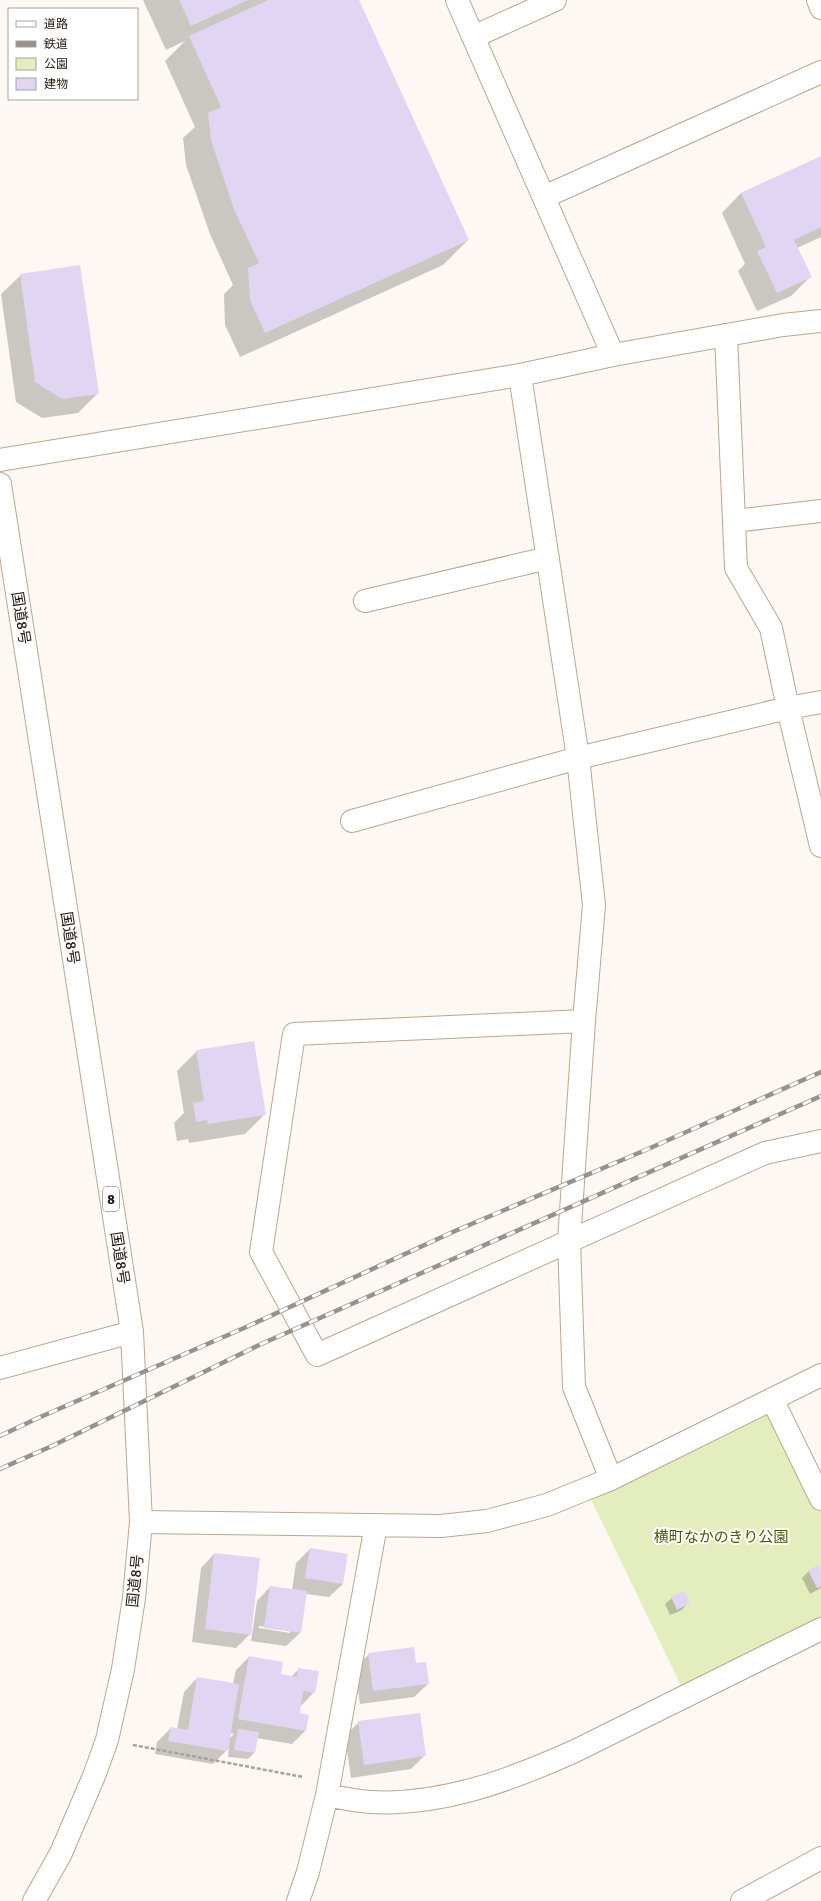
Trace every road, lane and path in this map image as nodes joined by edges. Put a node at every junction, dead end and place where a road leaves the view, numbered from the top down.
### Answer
1 (457, 0) edge
2 (555, 0) edge
3 (818, 0) edge
4 (821, 8) edge
5 (473, 37) junction
6 (821, 72) edge
7 (544, 197) junction
8 (821, 321) edge
9 (726, 335) junction
10 (613, 355) junction
11 (520, 375) junction
12 (0, 460) edge
13 (0, 484) edge
14 (821, 511) edge
15 (734, 521) junction
16 (548, 558) junction
17 (365, 601) dead end
18 (821, 702) edge
19 (788, 708) junction
20 (578, 758) junction
21 (352, 821) dead end
22 (821, 846) edge
23 (584, 1021) junction
24 (821, 1141) edge
25 (569, 1241) junction
26 (132, 1332) junction
27 (0, 1368) edge
28 (821, 1375) edge
29 (772, 1399) junction
30 (611, 1479) junction
31 (821, 1498) edge
32 (141, 1522) junction
33 (376, 1525) junction
34 (821, 1630) edge
35 (107, 1740) junction
36 (328, 1789) junction
37 (821, 1858) edge
38 (34, 1901) edge
39 (298, 1901) edge
40 (742, 1901) edge

1 - 5 main road
2 - 5 main road
3 - 4 main road
5 - 7 main road
6 - 7 main road
7 - 10 main road
8 - 9 main road
9 - 10 main road
9 - 15 main road
10 - 11 main road
11 - 12 main road
11 - 16 main road
13 - 26 main road, 国道8号 / 8
14 - 15 main road
15 - 19 main road
16 - 17 main road
16 - 20 main road
18 - 19 main road
19 - 20 main road
19 - 22 main road
20 - 21 main road
20 - 23 main road
23 - 25 main road
23 - 25 main road
24 - 25 main road
25 - 30 main road
26 - 27 main road
26 - 32 main road, 国道8号 / 8
28 - 29 main road
29 - 30 main road
29 - 31 main road
30 - 33 main road
32 - 33 main road
32 - 35 main road, 国道8号 / 8
33 - 36 main road
34 - 36 main road
35 - 36 path
35 - 38 main road, 国道8号 / 8
36 - 39 main road
37 - 40 main road

